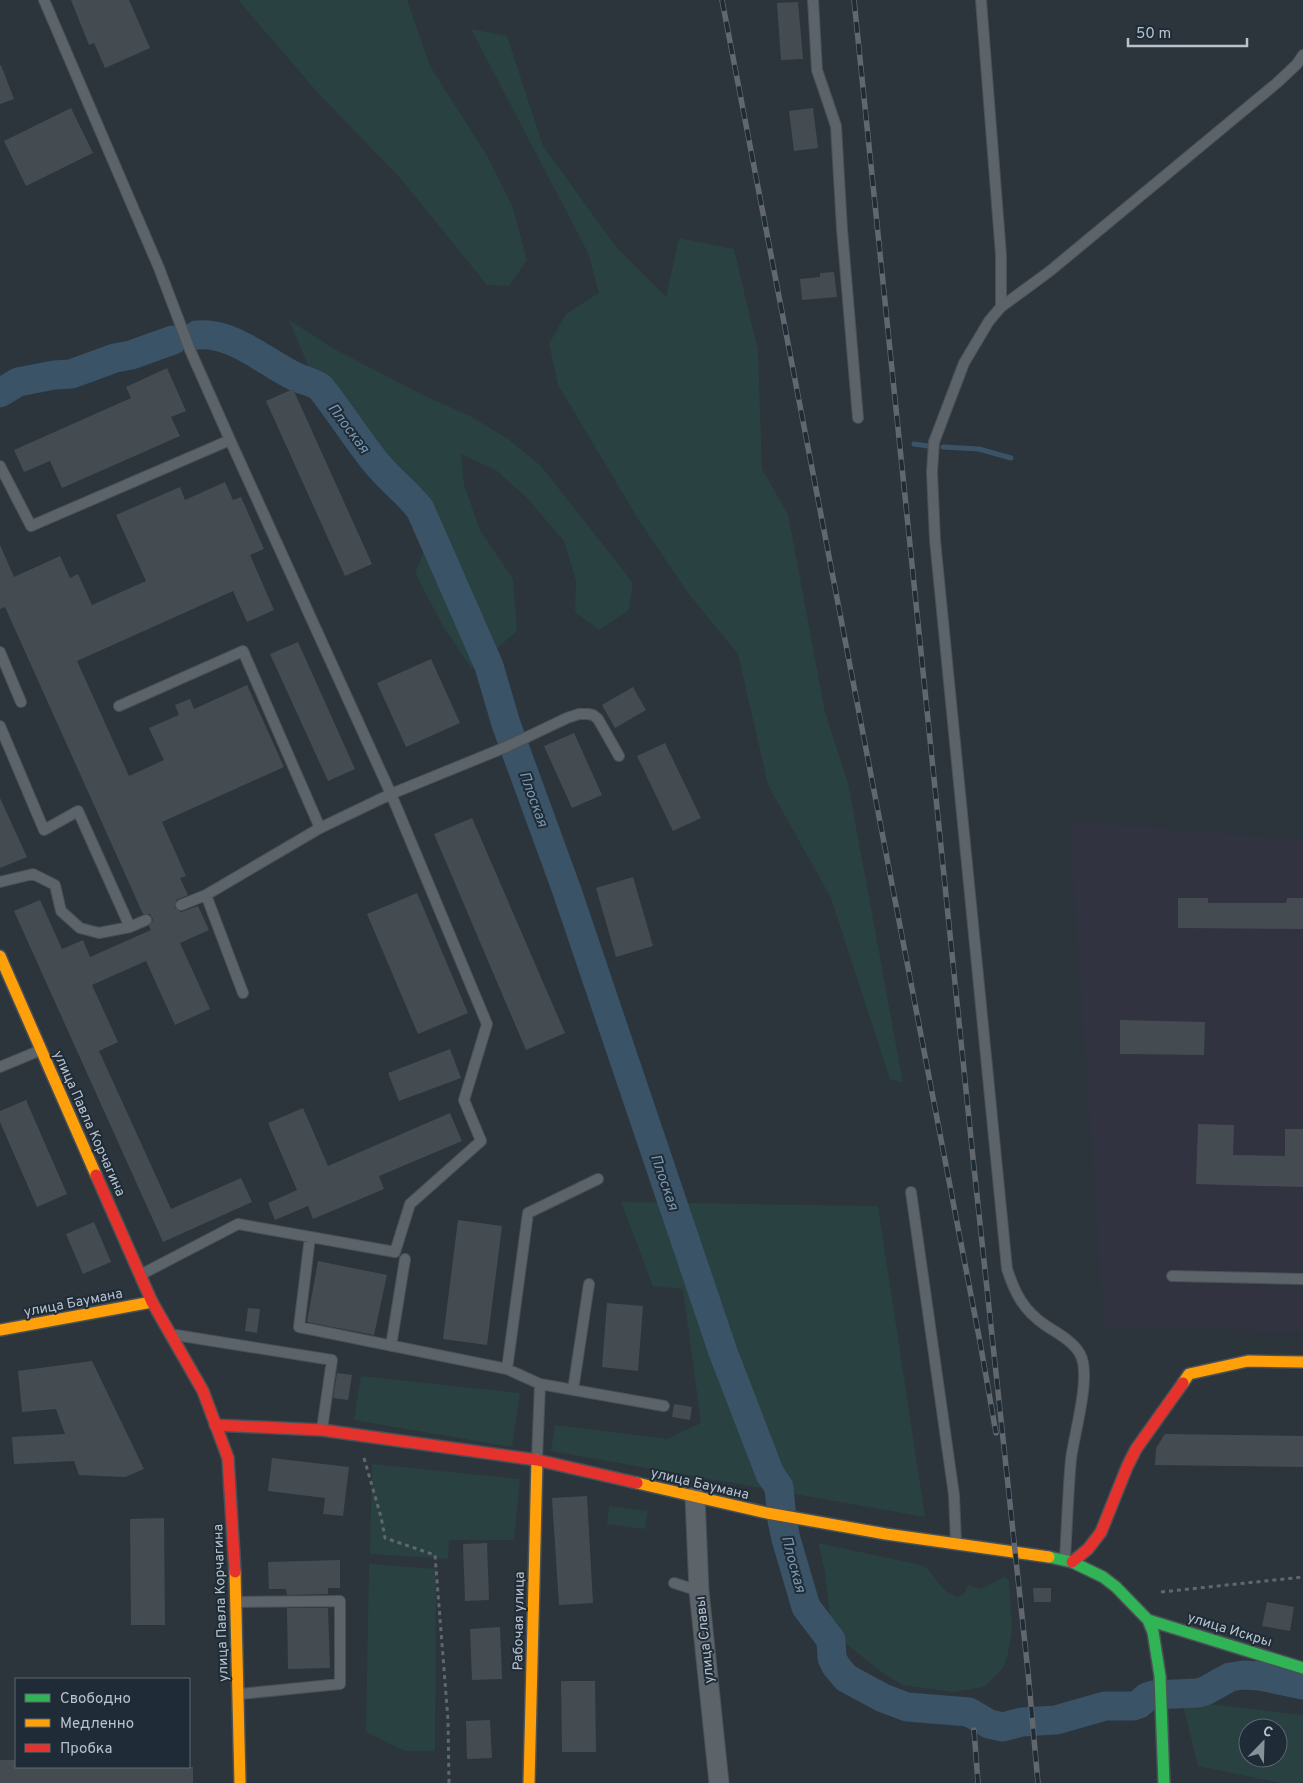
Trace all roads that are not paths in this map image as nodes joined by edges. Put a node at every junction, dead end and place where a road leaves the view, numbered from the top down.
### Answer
1 (44, 0) edge
2 (813, 0) edge
3 (981, 0) edge
4 (1303, 54) edge
5 (1001, 308) junction
6 (858, 418) dead end
7 (230, 440) junction
8 (0, 466) edge
9 (0, 652) edge
10 (21, 702) dead end
11 (119, 706) dead end
12 (0, 726) edge
13 (619, 756) dead end
14 (391, 794) junction
15 (320, 828) junction
16 (0, 882) edge
17 (206, 896) junction
18 (181, 905) dead end
19 (146, 920) dead end
20 (130, 928) junction
21 (0, 956) edge
22 (243, 993) dead end
23 (42, 1050) junction
24 (0, 1067) edge
25 (598, 1179) dead end
26 (911, 1192) dead end
27 (310, 1237) junction
28 (405, 1259) dead end
29 (140, 1275) junction
30 (1172, 1276) dead end
31 (1303, 1278) edge
32 (589, 1284) dead end
33 (152, 1302) junction
34 (0, 1330) edge
35 (170, 1334) junction
36 (391, 1346) junction
37 (1303, 1362) edge
38 (507, 1369) junction
39 (540, 1384) junction
40 (574, 1390) junction
41 (664, 1406) dead end
42 (215, 1425) junction
43 (322, 1430) junction
44 (537, 1460) junction
45 (695, 1497) junction
46 (956, 1544) junction
47 (1068, 1561) junction
48 (674, 1583) dead end
49 (699, 1591) junction
50 (237, 1602) junction
51 (1148, 1620) junction
52 (1303, 1668) edge
53 (238, 1694) junction
54 (240, 1783) edge
55 (530, 1783) edge
56 (719, 1783) edge
57 (1164, 1783) edge

1 - 7 lane
2 - 6 lane
3 - 5 lane
4 - 5 lane
5 - 47 lane
7 - 8 lane
7 - 14 lane
9 - 10 lane
11 - 15 lane
12 - 20 lane
13 - 14 lane
14 - 15 lane
14 - 27 lane
15 - 17 lane
16 - 20 lane
17 - 18 lane
17 - 22 lane
19 - 20 lane
21 - 23 main road, улица Павла Корчагина
23 - 24 lane
23 - 29 main road, улица Павла Корчагина
25 - 38 lane
26 - 46 lane
27 - 29 lane
27 - 36 lane
28 - 36 lane
29 - 33 main road, улица Павла Корчагина
30 - 31 lane
32 - 40 lane
33 - 34 main road, улица Баумана
33 - 35 main road, улица Павла Корчагина
35 - 42 main road, улица Павла Корчагина
35 - 43 lane
36 - 38 lane
37 - 47 main road
38 - 39 lane
39 - 40 lane
39 - 44 lane
40 - 41 lane
42 - 43 main road
42 - 50 main road, улица Павла Корчагина
43 - 44 main road, улица Баумана
44 - 45 main road, улица Баумана
44 - 55 main road, Рабочая улица
45 - 46 main road, улица Баумана
45 - 49 street, улица Славы
46 - 47 main road, улица Баумана
47 - 51 main road, улица Баумана
48 - 49 lane
49 - 56 street, улица Славы
50 - 53 main road, улица Павла Корчагина
50 - 53 lane
51 - 52 main road, улица Искры
51 - 57 main road
53 - 54 main road, улица Павла Корчагина

